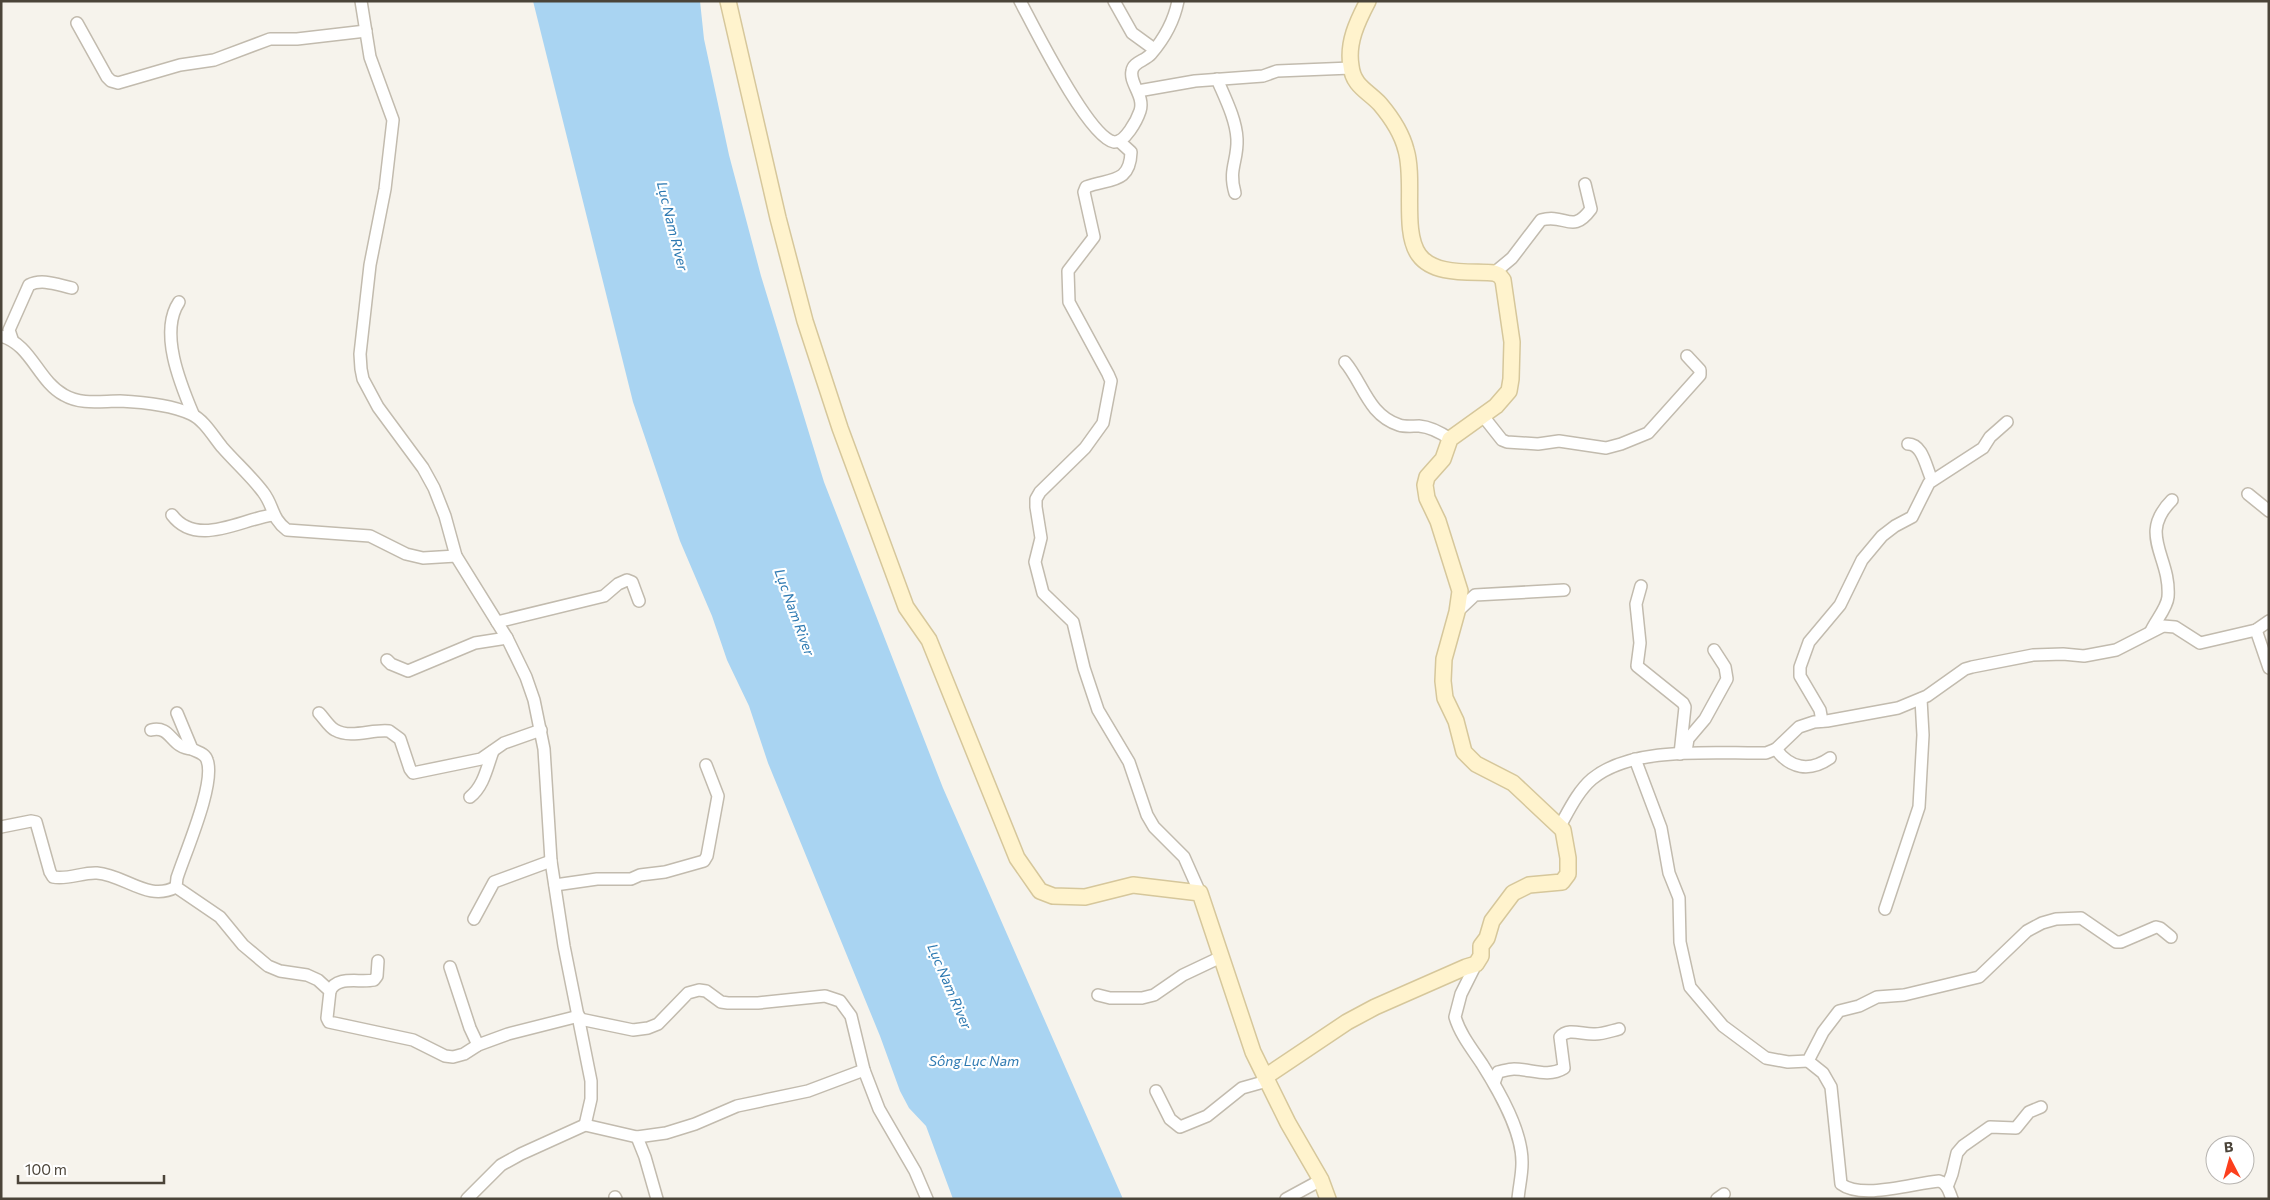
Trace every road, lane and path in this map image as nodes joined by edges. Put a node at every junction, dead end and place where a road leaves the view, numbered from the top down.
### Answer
1 (361, 1) edge
2 (728, 1) edge
3 (1020, 1) edge
4 (1114, 1) edge
5 (1178, 1) edge
6 (1368, 1) edge
7 (77, 23) dead end
8 (366, 31) junction
9 (1154, 49) junction
10 (1351, 68) junction
11 (1218, 80) junction
12 (1138, 91) junction
13 (1119, 141) junction
14 (1586, 184) dead end
15 (1235, 194) dead end
16 (1494, 272) junction
17 (72, 288) dead end
18 (179, 302) dead end
19 (5, 336) edge
20 (1687, 356) dead end
21 (1345, 362) dead end
22 (193, 414) junction
23 (1484, 416) junction
24 (2008, 422) dead end
25 (1450, 439) junction
26 (1908, 444) dead end
27 (1932, 480) junction
28 (2248, 494) dead end
29 (2172, 500) dead end
30 (2269, 511) edge
31 (172, 515) dead end
32 (273, 515) junction
33 (456, 556) junction
34 (1641, 586) dead end
35 (1564, 590) dead end
36 (640, 601) dead end
37 (1458, 612) junction
38 (2269, 621) edge
39 (497, 622) junction
40 (2151, 630) junction
41 (2256, 630) junction
42 (507, 638) junction
43 (1714, 650) dead end
44 (387, 660) dead end
45 (2269, 668) edge
46 (1921, 699) junction
47 (177, 713) dead end
48 (319, 713) dead end
49 (1822, 722) junction
50 (151, 730) dead end
51 (541, 730) junction
52 (192, 749) junction
53 (1776, 749) junction
54 (493, 750) junction
55 (1683, 753) junction
56 (1830, 758) dead end
57 (1635, 759) junction
58 (706, 765) dead end
59 (470, 797) dead end
60 (1560, 826) junction
61 (1, 827) edge
62 (551, 861) junction
63 (555, 885) junction
64 (176, 887) junction
65 (1200, 893) junction
66 (1885, 909) dead end
67 (474, 919) dead end
68 (2171, 937) dead end
69 (1221, 957) junction
70 (378, 961) dead end
71 (1476, 964) junction
72 (450, 967) dead end
73 (330, 991) junction
74 (1098, 994) dead end
75 (579, 1018) junction
76 (1618, 1029) dead end
77 (478, 1045) junction
78 (1808, 1061) junction
79 (864, 1070) junction
80 (1266, 1079) junction
81 (1494, 1083) junction
82 (1156, 1091) dead end
83 (2041, 1107) dead end
84 (585, 1125) junction
85 (637, 1137) junction
86 (1321, 1180) junction
87 (1947, 1187) junction
88 (467, 1199) edge
89 (657, 1199) edge
90 (927, 1199) edge
91 (1286, 1199) edge
92 (1328, 1199) edge
93 (1518, 1199) edge
94 (1952, 1199) edge

1 - 8 street
2 - 65 street
3 - 13 street
4 - 9 street
5 - 9 street
6 - 10 street
7 - 8 street
8 - 33 street
9 - 12 street
10 - 11 street
10 - 16 street
11 - 12 street
11 - 15 street
12 - 13 street
13 - 65 street
14 - 16 street
16 - 23 street
17 - 19 street
18 - 22 street
19 - 22 street
20 - 23 street
21 - 25 street
22 - 32 street
23 - 25 street
24 - 27 street
25 - 37 street
26 - 27 street
27 - 49 street
28 - 30 street
29 - 40 street
31 - 32 street
32 - 33 street
33 - 39 street
34 - 55 street
35 - 37 street
36 - 39 street
37 - 60 street
38 - 41 street
39 - 42 street
40 - 41 street
40 - 46 street
41 - 45 street
42 - 44 street
42 - 51 street
43 - 55 street
46 - 49 street
46 - 66 street
47 - 52 street
48 - 54 street
49 - 53 street
50 - 52 street
51 - 54 street
51 - 62 street
52 - 64 street
53 - 55 street
53 - 56 street
54 - 59 street
55 - 57 street
57 - 60 street
57 - 78 street
58 - 63 street
60 - 71 street
61 - 64 street
62 - 63 street
62 - 67 street
63 - 75 street
64 - 73 street
65 - 69 street
68 - 78 street
69 - 74 street
69 - 80 street
70 - 73 street
71 - 80 street
71 - 81 street
72 - 77 street
73 - 77 street
75 - 77 street
75 - 79 street
75 - 84 street
76 - 81 street
78 - 87 street
79 - 85 street
79 - 90 street
80 - 82 street
80 - 86 street
81 - 93 street
83 - 87 street
84 - 85 street
84 - 88 street
85 - 89 street
86 - 91 street
86 - 92 street
87 - 94 street

